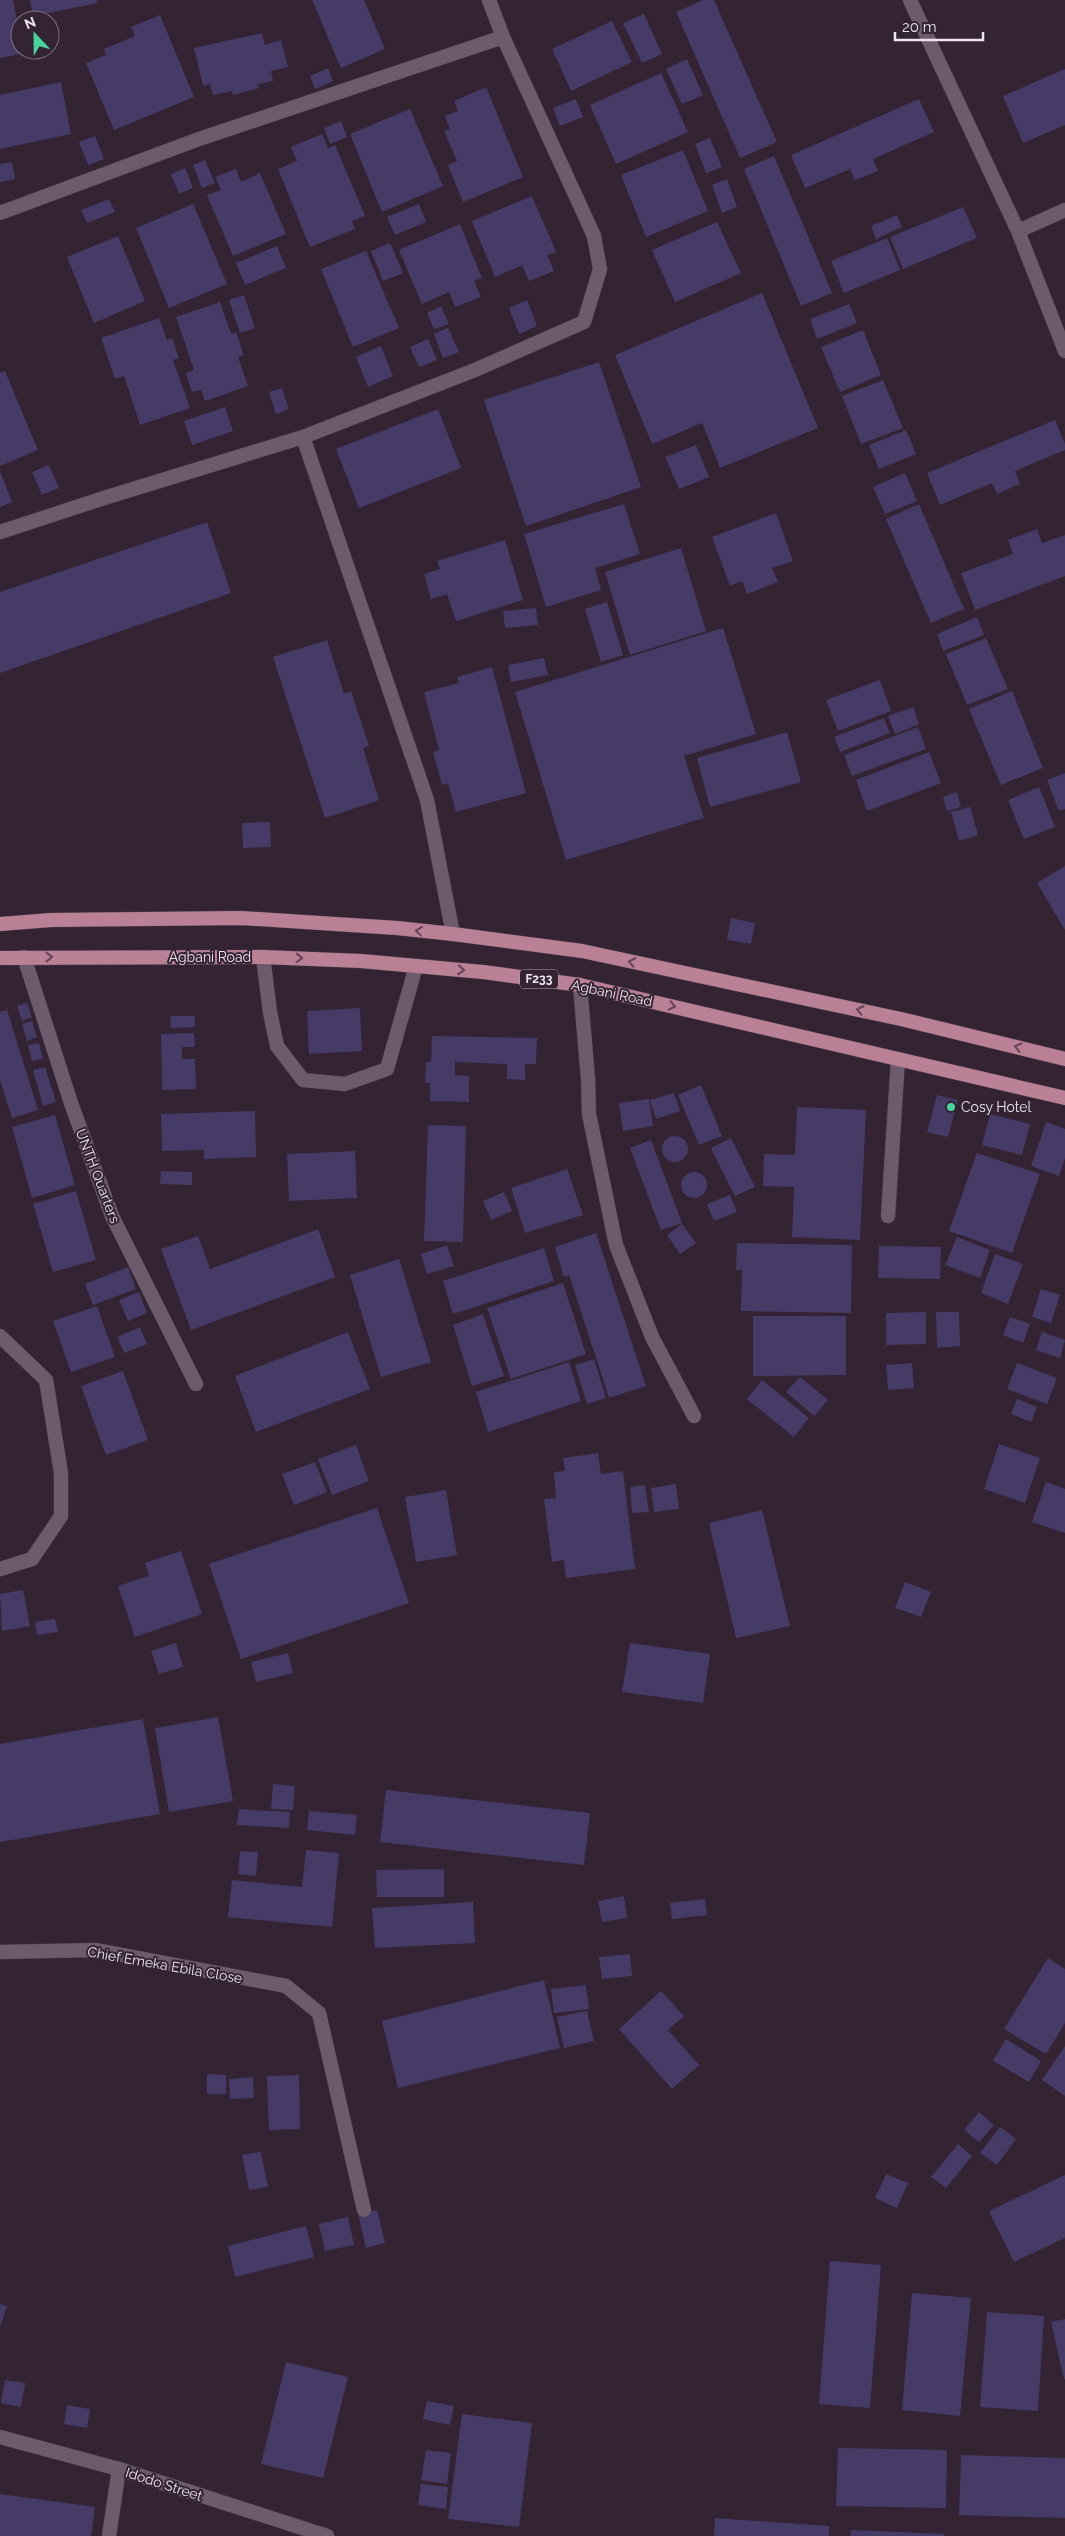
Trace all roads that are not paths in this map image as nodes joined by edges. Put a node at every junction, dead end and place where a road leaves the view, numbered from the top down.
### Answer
1 (489, 0) edge
2 (910, 0) edge
3 (503, 37) junction
4 (1065, 210) edge
5 (0, 213) edge
6 (1018, 231) junction
7 (1065, 351) edge
8 (303, 437) junction
9 (0, 532) edge
10 (0, 924) edge
11 (453, 934) junction
12 (24, 957) junction
13 (264, 957) junction
14 (0, 958) edge
15 (416, 966) junction
16 (580, 985) junction
17 (898, 1059) junction
18 (1065, 1059) edge
19 (1065, 1098) edge
20 (888, 1216) dead end
21 (0, 1336) edge
22 (196, 1384) dead end
23 (694, 1416) dead end
24 (0, 1569) edge
25 (0, 1952) edge
26 (364, 2210) dead end
27 (0, 2437) edge
28 (118, 2469) junction
29 (109, 2536) edge
30 (327, 2536) edge

1 - 3 street
2 - 6 street
3 - 5 street
3 - 8 street
4 - 6 street
6 - 7 street
8 - 9 street
8 - 11 street
11 -> 10 main road
18 -> 11 main road
12 -> 13 main road, Agbani Road / F233
12 - 14 main road, Agbani Road / F233
12 - 22 street, UNTH Quarters
13 -> 15 main road, Agbani Road / F233
13 - 15 street
15 -> 16 main road, Agbani Road / F233
16 -> 17 main road, Agbani Road / F233
16 - 23 street
17 - 19 main road, Agbani Road / F233
17 - 20 street
21 - 24 street
25 - 26 street, Chief Emeka Ebila Close
27 - 28 street, Idodo Street
28 - 29 street
28 - 30 street, Idodo Street

